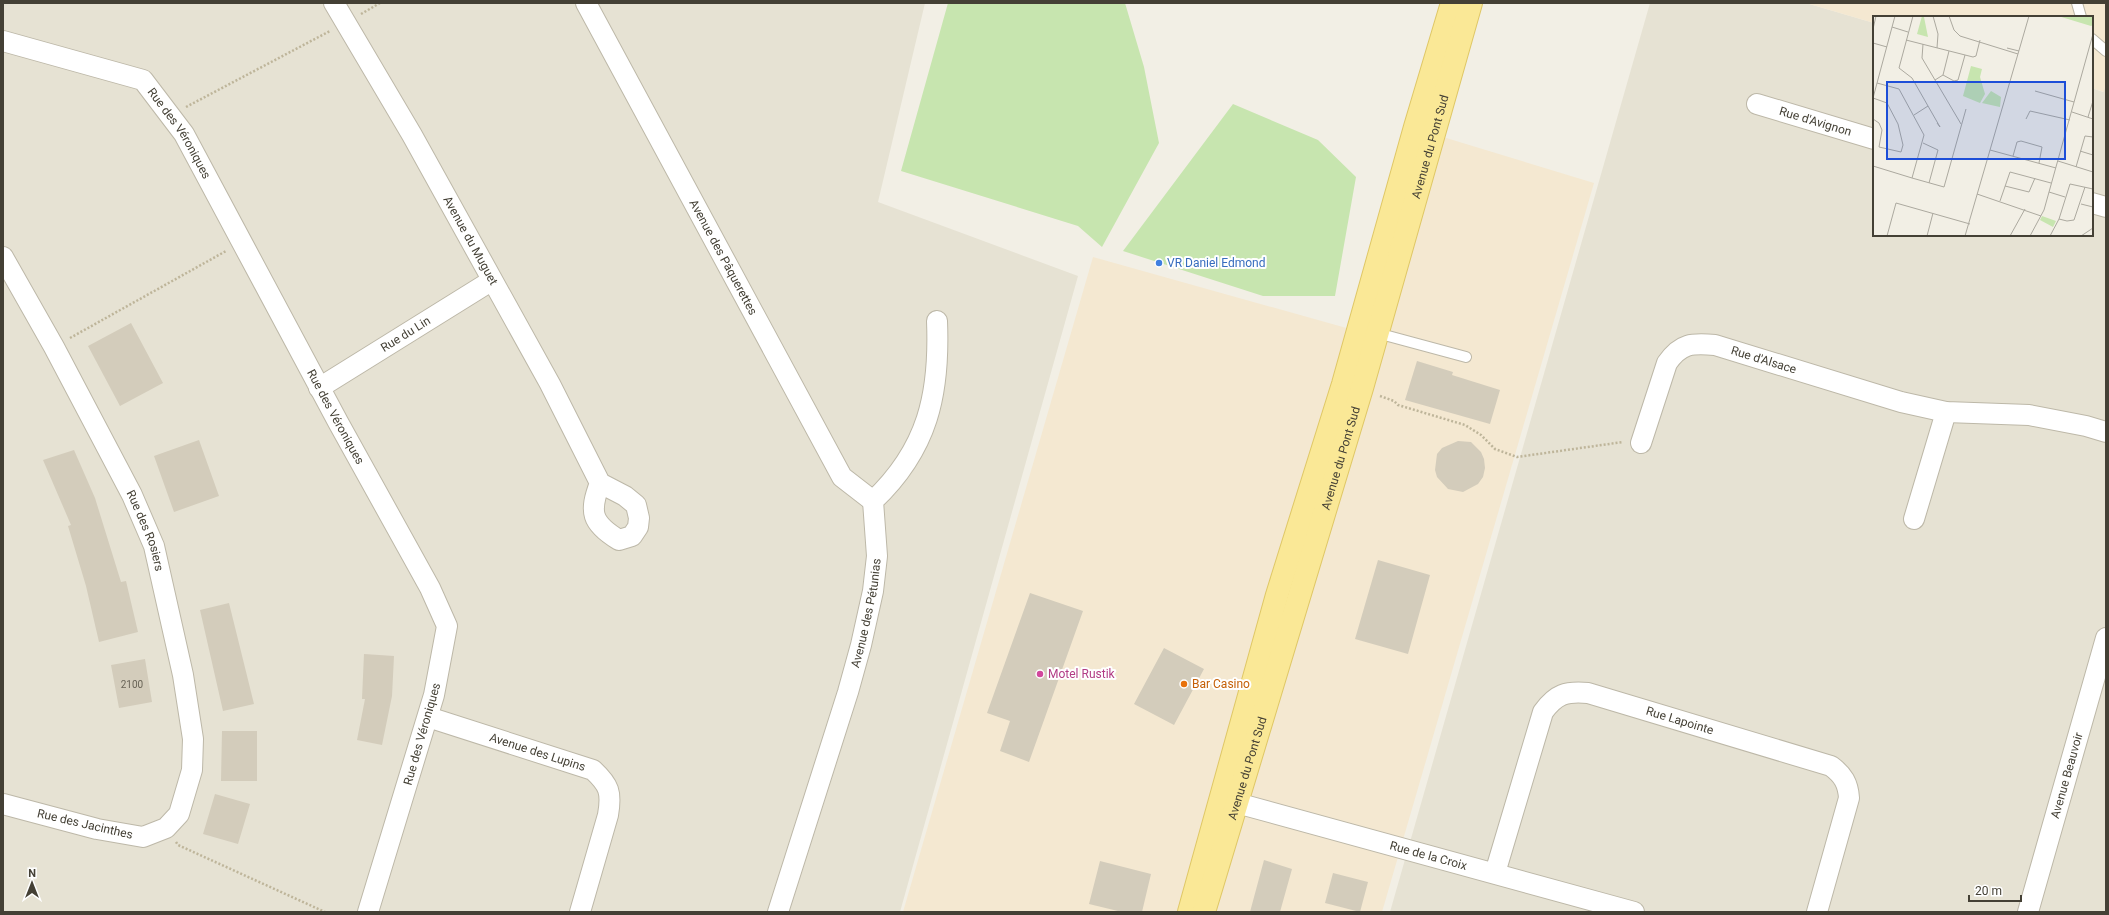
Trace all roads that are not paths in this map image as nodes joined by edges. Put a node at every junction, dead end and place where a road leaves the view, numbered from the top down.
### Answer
1 (334, 3) edge
2 (586, 3) edge
3 (1452, 3) edge
4 (1471, 3) edge
5 (2077, 3) edge
6 (2081, 16) edge
7 (2093, 40) edge
8 (3, 41) edge
9 (2106, 51) edge
10 (1757, 104) dead end
11 (1873, 139) edge
12 (2093, 203) edge
13 (2106, 207) edge
14 (3, 257) edge
15 (491, 281) junction
16 (936, 321) dead end
17 (1377, 333) junction
18 (1466, 357) dead end
19 (319, 388) junction
20 (1946, 412) junction
21 (2106, 432) edge
22 (1642, 440) road end
23 (600, 483) dead end
24 (873, 501) junction
25 (1914, 519) dead end
26 (2106, 638) edge
27 (428, 717) junction
28 (1229, 801) junction
29 (3, 804) edge
30 (166, 828) joint
31 (1495, 873) junction
32 (368, 912) edge
33 (580, 912) edge
34 (778, 912) edge
35 (1188, 912) edge
36 (1204, 912) edge
37 (1634, 912) edge
38 (1817, 912) edge
39 (2028, 912) edge

1 - 15 street, Avenue du Muguet
2 - 24 street, Avenue des Pâquerettes
3 - 28 main road, Avenue du Pont Sud
4 - 17 main road, Avenue du Pont Sud
5 - 6 lane
7 - 9 lane
8 - 19 street, Rue des Véroniques
10 - 11 street, Rue d'Avignon
12 - 13 street
14 - 30 street, Rue des Rosiers
15 - 19 street, Rue du Lin
15 - 23 street, Avenue du Muguet
16 - 24 street
17 - 18 lane
17 - 28 main road, Avenue du Pont Sud
19 - 27 street, Rue des Véroniques
20 - 21 street, Rue d'Alsace
20 - 22 street, Rue d'Alsace
20 - 25 street
24 - 34 street, Avenue des Pétunias
26 - 39 street, Avenue Beauvoir
27 - 32 street, Rue des Véroniques
27 - 33 street, Avenue des Lupins
28 - 31 street, Rue de la Croix
28 - 35 main road, Avenue du Pont Sud
28 - 36 main road, Avenue du Pont Sud
29 - 30 street, Rue des Jacinthes
31 - 37 street, Rue de la Croix
31 - 38 street, Rue Lapointe

